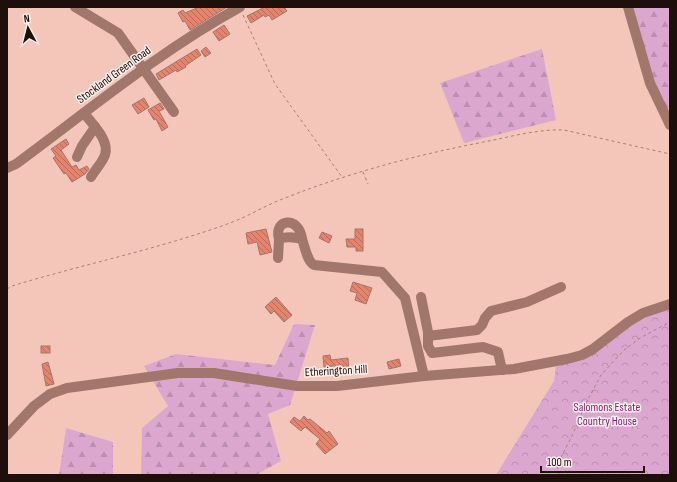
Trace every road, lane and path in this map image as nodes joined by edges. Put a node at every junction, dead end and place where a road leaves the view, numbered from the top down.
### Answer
1 (75, 7) edge
2 (628, 7) edge
3 (237, 8) edge
4 (143, 68) junction
5 (174, 112) dead end
6 (84, 113) junction
7 (670, 125) edge
8 (95, 128) junction
9 (670, 154) edge
10 (77, 157) dead end
11 (7, 168) edge
12 (363, 172) junction
13 (91, 177) dead end
14 (342, 178) junction
15 (368, 184) dead end
16 (278, 258) dead end
17 (561, 287) dead end
18 (7, 289) edge
19 (420, 297) dead end
20 (670, 304) edge
21 (670, 322) edge
22 (428, 336) junction
23 (502, 370) junction
24 (424, 376) junction
25 (7, 435) edge
26 (559, 475) edge

1 - 4 street
2 - 7 street
3 - 4 street, Stockland Green Road
3 - 14 path
4 - 5 street
4 - 6 street, Stockland Green Road
6 - 8 street
6 - 11 street, Stockland Green Road
8 - 10 street
8 - 13 street
9 - 12 path
12 - 14 path
12 - 15 path
14 - 18 path
16 - 24 street
17 - 22 street
19 - 22 street
20 - 23 street, Etherington Hill
21 - 26 path
22 - 23 street
23 - 24 street, Etherington Hill
24 - 25 street, Etherington Hill

